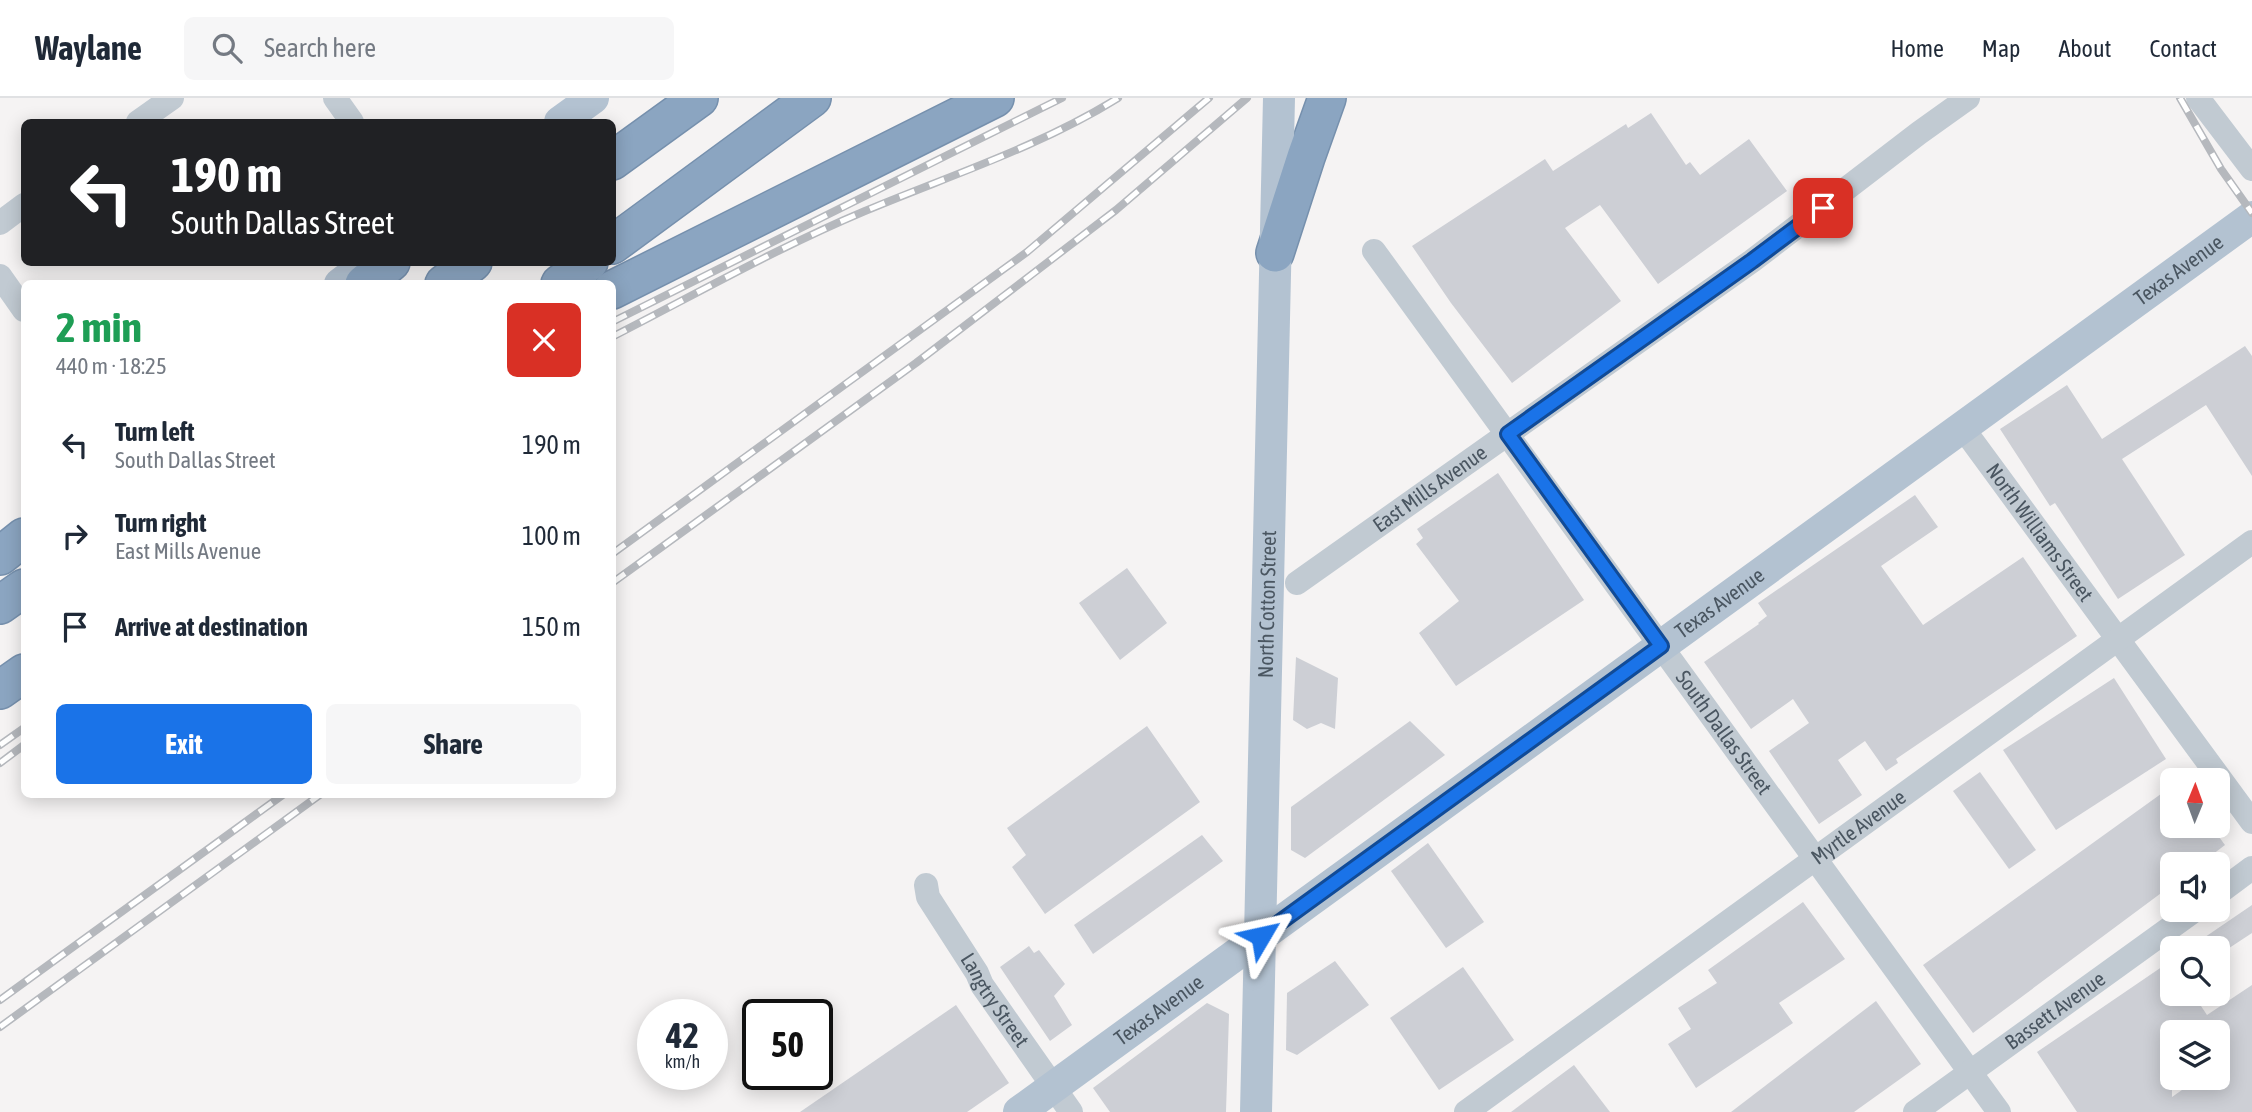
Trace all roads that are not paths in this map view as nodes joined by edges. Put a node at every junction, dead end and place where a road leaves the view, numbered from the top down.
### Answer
1 (172, 98) edge
2 (335, 98) edge
3 (593, 98) edge
4 (699, 98) edge
5 (812, 98) edge
6 (995, 98) edge
7 (1279, 98) edge
8 (1327, 98) edge
9 (1968, 98) edge
10 (2198, 98) edge
11 (142, 119) edge
12 (350, 119) edge
13 (563, 119) edge
14 (616, 158) edge
15 (2252, 169) edge
16 (21, 207) edge
17 (2252, 217) edge
18 (0, 223) edge
19 (616, 242) edge
20 (1374, 251) dead end
21 (1275, 253) junction
22 (364, 266) edge
23 (386, 266) edge
24 (468, 266) edge
25 (584, 266) edge
26 (0, 276) edge
27 (345, 280) edge
28 (369, 280) edge
29 (449, 280) edge
30 (565, 280) edge
31 (616, 288) edge
32 (21, 306) edge
33 (1962, 427) junction
34 (1508, 434) junction
35 (21, 518) edge
36 (0, 535) edge
37 (21, 539) edge
38 (2252, 542) edge
39 (0, 556) edge
40 (1297, 583) dead end
41 (21, 590) edge
42 (0, 605) edge
43 (2119, 639) junction
44 (1661, 646) junction
45 (21, 675) edge
46 (0, 690) edge
47 (2252, 822) edge
48 (1815, 859) junction
49 (2252, 868) edge
50 (2230, 884) edge
51 (926, 885) dead end
52 (2178, 922) edge
53 (1261, 936) junction
54 (1970, 1073) junction
55 (1062, 1100) edge
56 (1019, 1112) edge
57 (1256, 1112) edge
58 (1466, 1112) edge
59 (1915, 1112) edge
60 (1998, 1112) edge

1 - 11 street
2 - 12 street
3 - 13 main road
4 - 14 highway
5 - 19 highway
6 - 31 highway
7 - 21 main road, North Cotton Street
8 - 21 highway
9 - 34 street, East Mills Avenue
10 - 15 street
16 - 18 street
17 - 33 main road, Texas Avenue
20 - 34 street, South Dallas Street
21 - 53 main road, North Cotton Street
22 - 27 main road
23 - 28 highway
24 - 29 highway
25 - 30 highway
26 - 32 street
33 - 43 street, North Williams Street
33 - 44 main road, Texas Avenue
34 - 40 street, East Mills Avenue
34 - 44 street, South Dallas Street
35 - 36 main road
37 - 39 highway
38 - 43 street, Myrtle Avenue
41 - 42 highway
43 - 47 street, North Williams Street
43 - 48 street, Myrtle Avenue
44 - 48 street, South Dallas Street
44 - 53 main road, Texas Avenue
45 - 46 highway
48 - 54 street, South Dallas Street
48 - 58 street, Myrtle Avenue
49 - 50 street
51 - 55 street, Langtry Street
52 - 54 street, Bassett Avenue
53 - 55 main road, Texas Avenue
53 - 57 main road, North Cotton Street
54 - 59 street, Bassett Avenue
54 - 60 street, South Dallas Street
55 - 56 main road, Texas Avenue

